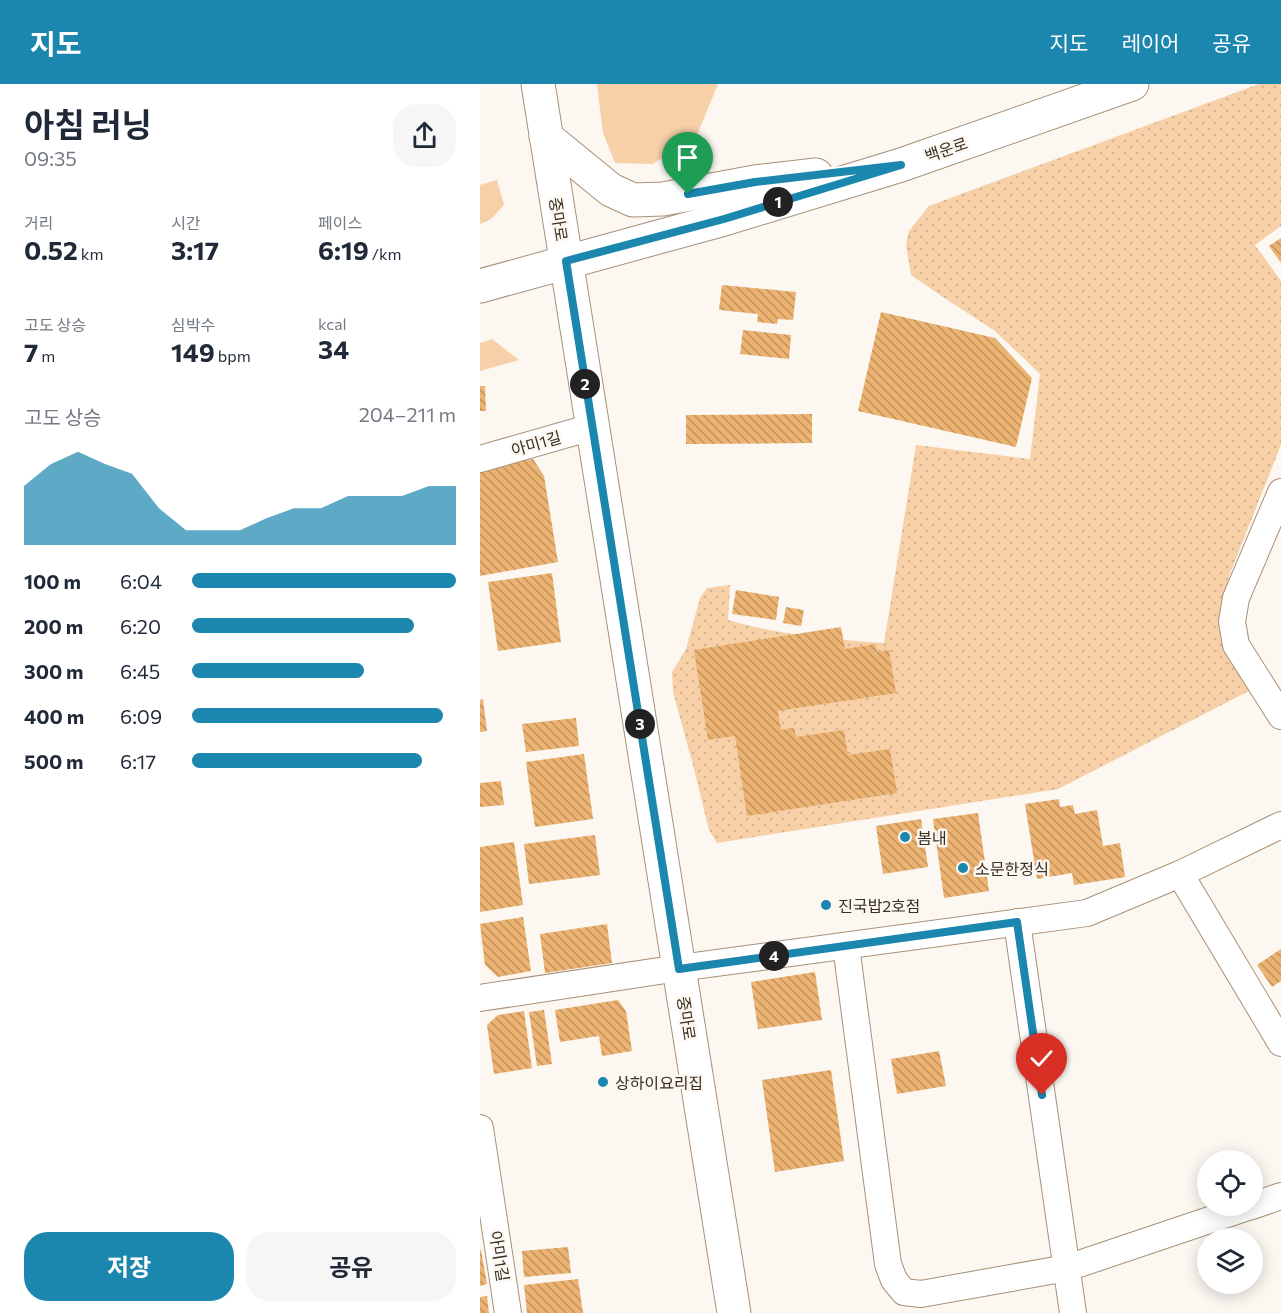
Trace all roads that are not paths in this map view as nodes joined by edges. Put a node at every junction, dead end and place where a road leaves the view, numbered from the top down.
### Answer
1 (538, 84) edge
2 (1132, 84) edge
3 (546, 137) junction
4 (901, 165) junction
5 (566, 261) junction
6 (480, 286) edge
7 (592, 427) junction
8 (480, 459) edge
9 (1281, 492) edge
10 (1281, 716) edge
11 (1281, 825) edge
12 (1180, 874) junction
13 (1017, 922) junction
14 (846, 946) junction
15 (679, 969) junction
16 (480, 998) edge
17 (1281, 1043) edge
18 (480, 1128) edge
19 (1281, 1196) edge
20 (1263, 1202) edge
21 (1222, 1216) edge
22 (1067, 1268) junction
23 (508, 1313) edge
24 (734, 1313) edge
25 (1073, 1313) edge

1 - 3 street, 중마로
2 - 4 street, 백운로
3 - 4 street
3 - 5 street, 중마로
4 - 5 street, 백운로
5 - 6 street, 백운로
5 - 7 street, 중마로
7 - 8 street, 아미1길
7 - 15 street, 중마로
9 - 10 street
11 - 12 street
12 - 13 street
12 - 17 street
13 - 14 street
13 - 22 street
14 - 15 street
14 - 22 street
15 - 16 street
15 - 24 street, 중마로
18 - 23 street, 아미1길
19 - 20 street
21 - 22 street
22 - 25 street

